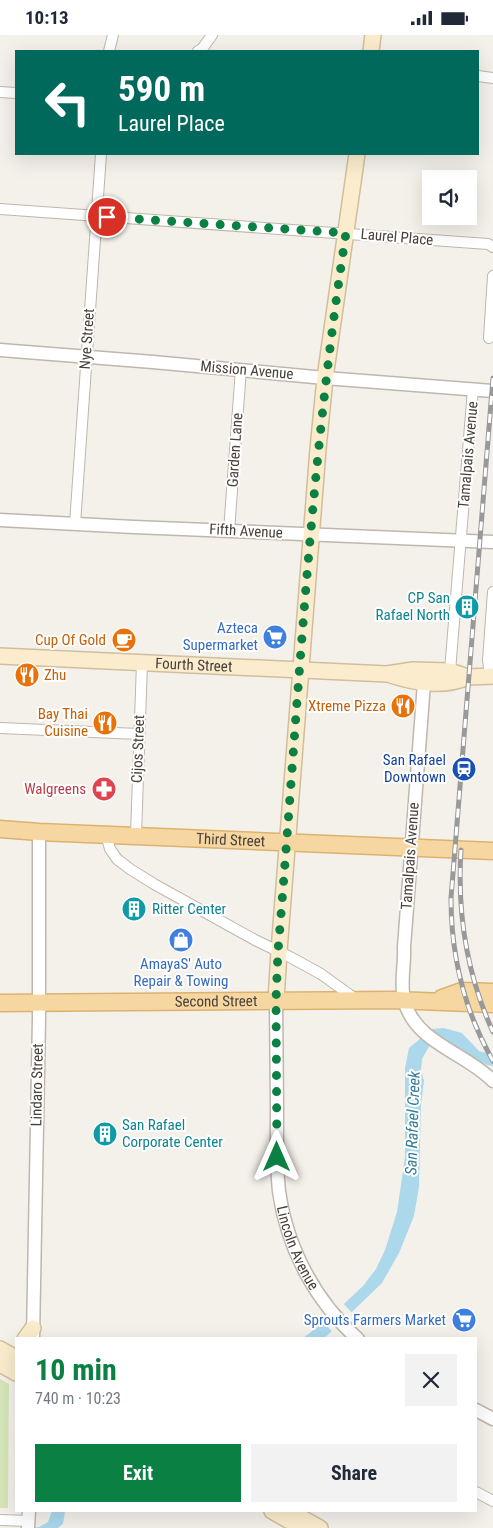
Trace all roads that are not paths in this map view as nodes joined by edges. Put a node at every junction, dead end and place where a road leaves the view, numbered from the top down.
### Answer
1 (113, 35) edge
2 (212, 35) edge
3 (373, 35) edge
4 (109, 50) edge
5 (200, 50) edge
6 (370, 50) edge
7 (479, 76) edge
8 (493, 78) edge
9 (0, 92) edge
10 (15, 93) edge
11 (101, 155) edge
12 (356, 155) edge
13 (0, 209) edge
14 (97, 217) junction
15 (346, 233) junction
16 (493, 247) edge
17 (493, 276) edge
18 (489, 338) dead end
19 (0, 350) edge
20 (86, 357) junction
21 (241, 369) junction
22 (325, 378) junction
23 (474, 389) junction
24 (493, 391) edge
25 (0, 520) edge
26 (75, 524) junction
27 (230, 531) junction
28 (310, 534) junction
29 (461, 541) junction
30 (493, 542) edge
31 (493, 592) edge
32 (0, 656) edge
33 (142, 663) junction
34 (300, 670) junction
35 (450, 671) junction
36 (387, 674) junction
37 (492, 676) edge
38 (468, 677) junction
39 (424, 683) junction
40 (0, 728) edge
41 (138, 734) junction
42 (0, 829) edge
43 (39, 832) junction
44 (106, 834) junction
45 (136, 835) junction
46 (287, 842) junction
47 (411, 847) junction
48 (493, 851) edge
49 (278, 951) junction
50 (493, 991) edge
51 (357, 1000) junction
52 (404, 1000) junction
53 (276, 1001) junction
54 (432, 1001) junction
55 (0, 1003) edge
56 (39, 1003) junction
57 (493, 1003) edge
58 (493, 1081) edge
59 (30, 1335) edge
60 (356, 1337) edge
61 (15, 1347) edge
62 (0, 1349) edge
63 (15, 1357) edge
64 (0, 1364) edge
65 (15, 1372) edge
66 (477, 1411) edge
67 (493, 1419) edge
68 (477, 1493) edge
69 (493, 1501) edge
70 (274, 1512) edge
71 (292, 1512) edge
72 (0, 1520) edge
73 (28, 1521) edge
74 (302, 1528) edge
75 (320, 1528) edge

1 - 4 street
2 - 5 street
3 - 6 main road
7 - 8 street
9 - 10 street
11 - 14 street, Nye Street
12 - 15 main road, Lincoln Avenue
13 - 14 street, Laurel Place
14 - 15 street, Laurel Place
14 - 20 street, Nye Street
15 - 16 street, Laurel Place
15 - 22 main road, Lincoln Avenue
17 - 18 street
19 - 20 street, Mission Avenue
20 - 21 street, Mission Avenue
20 - 26 street, Nye Street
21 - 22 street, Mission Avenue
21 - 27 street, Garden Lane
22 - 23 street, Mission Avenue
22 - 28 main road, Lincoln Avenue
23 - 24 street, Mission Avenue
23 - 29 street, Tamalpais Avenue
25 - 26 street, Fifth Avenue
26 - 27 street, Fifth Avenue
27 - 28 street, Fifth Avenue
28 - 29 street, Fifth Avenue
28 - 34 main road, Lincoln Avenue
29 - 30 street, Fifth Avenue
29 - 35 street, Tamalpais Avenue
31 - 37 street
32 - 33 main road, Fourth Street
33 - 34 main road, Fourth Street
33 - 41 street, Cijos Street
34 - 36 main road, Fourth Street
34 - 46 main road, Lincoln Avenue
35 - 36 main road, Fourth Street
35 - 38 main road, Fourth Street
36 - 39 main road, Fourth Street
37 - 38 main road, Fourth Street
38 - 39 main road, Fourth Street
39 - 47 street, Tamalpais Avenue
40 - 41 street
41 - 45 street, Cijos Street
42 - 43 main road, Third Street
43 - 44 main road, Third Street
43 - 56 street, Lindaro Street
44 - 45 main road, Third Street
44 - 49 street
45 - 46 main road, Third Street
46 - 47 main road, Third Street
46 - 49 main road, Lincoln Avenue
47 - 48 main road, Third Street
47 - 52 street, Tamalpais Avenue
49 - 51 street
49 - 53 main road, Lincoln Avenue
50 - 54 main road, Second Street
51 - 52 main road, Second Street
51 - 53 main road, Second Street
52 - 54 main road, Second Street
52 - 58 street
53 - 56 main road, Second Street
53 - 60 street, Lincoln Avenue
54 - 57 main road, Second Street
55 - 56 main road, Second Street
56 - 59 street, Lindaro Street
61 - 62 main road
62 - 63 main road
64 - 65 main road
66 - 67 street
68 - 69 street
70 - 74 main road
71 - 75 main road
72 - 73 street

